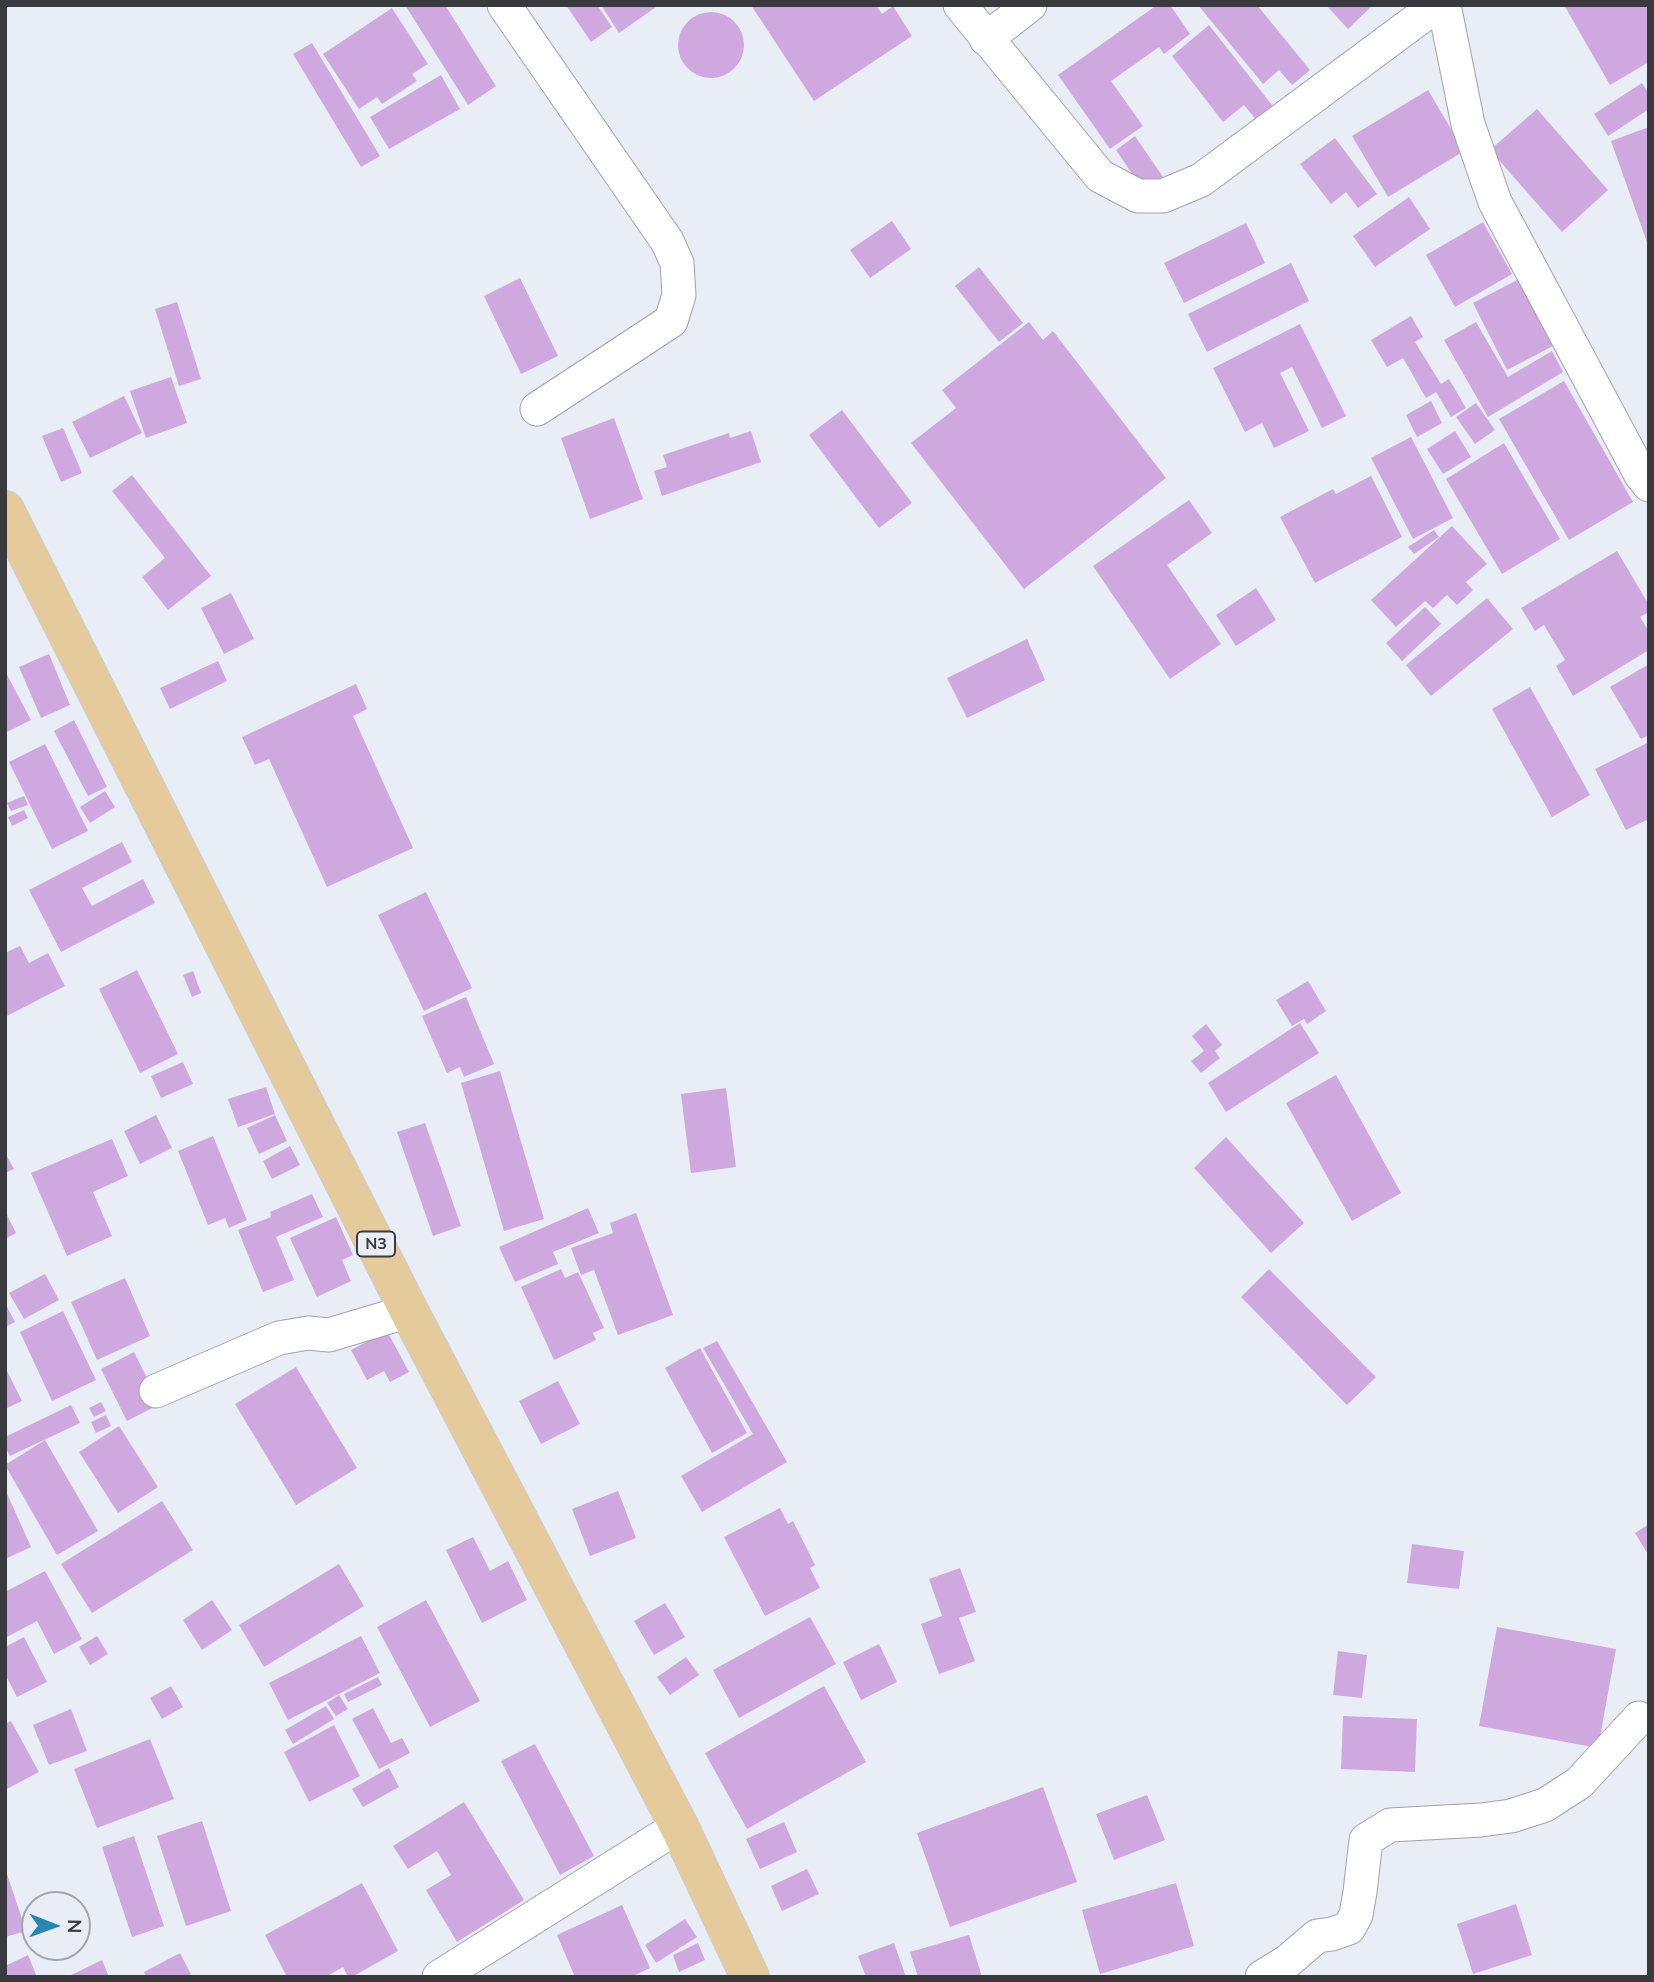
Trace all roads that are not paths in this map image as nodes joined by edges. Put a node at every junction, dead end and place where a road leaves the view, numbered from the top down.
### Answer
1 (504, 5) edge
2 (960, 5) edge
3 (1030, 5) edge
4 (1437, 5) edge
5 (1444, 5) edge
6 (986, 39) junction
7 (537, 409) dead end
8 (1649, 485) edge
9 (5, 510) edge
10 (409, 1311) junction
11 (156, 1391) dead end
12 (1639, 1718) dead end
13 (679, 1826) junction
14 (439, 1977) edge
15 (750, 1977) edge
16 (1262, 1977) edge

1 - 7 street
2 - 6 street
3 - 6 street
4 - 6 street
5 - 8 street
9 - 10 main road, N3
10 - 11 street
10 - 13 main road, N3
12 - 16 street
13 - 14 street
13 - 15 main road, N3

